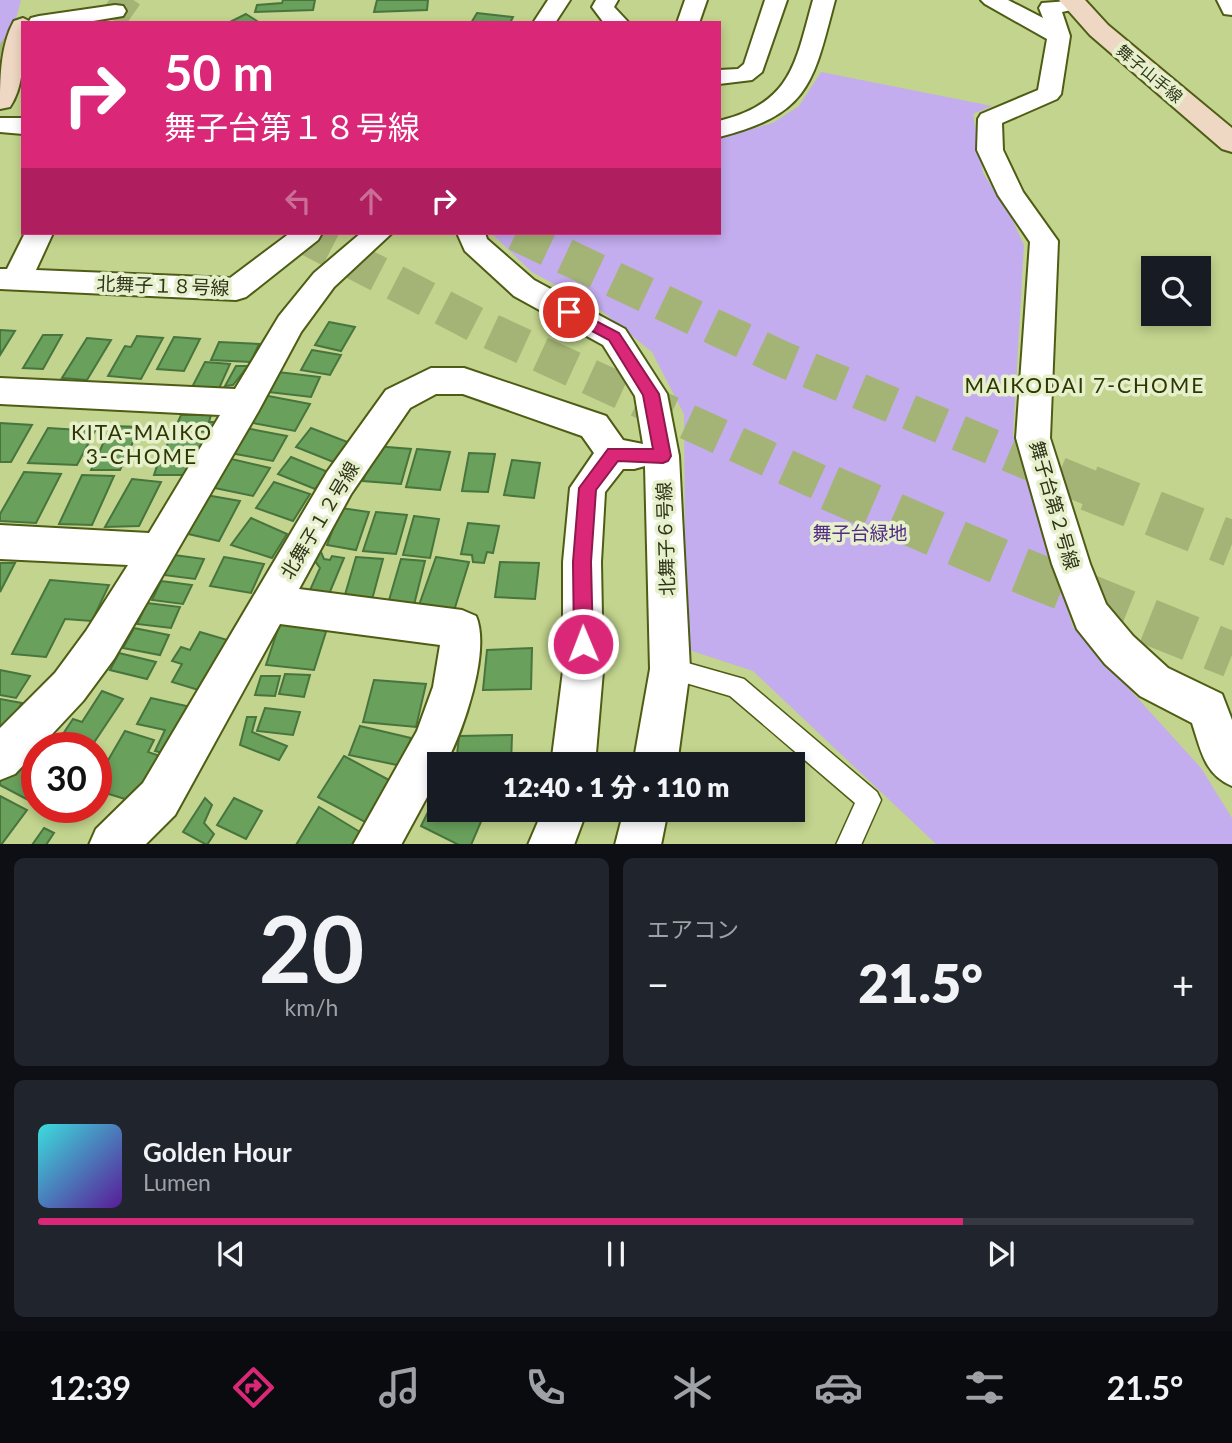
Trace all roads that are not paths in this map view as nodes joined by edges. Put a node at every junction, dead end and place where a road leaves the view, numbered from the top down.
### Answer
1 (30, 0) edge
2 (559, 0) edge
3 (607, 0) edge
4 (696, 0) edge
5 (776, 0) edge
6 (824, 0) edge
7 (992, 0) edge
8 (1228, 0) edge
9 (1072, 2) edge
10 (1232, 9) edge
11 (115, 11) dead end
12 (24, 21) edge
13 (51, 21) edge
14 (545, 21) edge
15 (616, 21) edge
16 (689, 21) edge
17 (21, 31) edge
18 (1059, 36) junction
19 (721, 77) edge
20 (0, 101) edge
21 (0, 125) edge
22 (21, 126) edge
23 (721, 128) edge
24 (1232, 143) edge
25 (38, 235) edge
26 (305, 235) edge
27 (375, 235) edge
28 (472, 235) edge
29 (8, 279) edge
30 (0, 391) edge
31 (246, 403) junction
32 (614, 454) junction
33 (663, 456) junction
34 (0, 542) edge
35 (159, 550) junction
36 (269, 604) junction
37 (670, 669) junction
38 (1219, 711) edge
39 (574, 752) edge
40 (657, 752) edge
41 (0, 758) edge
42 (1232, 764) edge
43 (560, 822) edge
44 (643, 822) edge
45 (113, 844) edge
46 (377, 844) edge
47 (551, 844) edge
48 (638, 844) edge
49 (848, 844) edge

1 - 12 street
2 - 14 street
3 - 15 street
4 - 16 street
5 - 19 street
6 - 23 street
7 - 18 street
8 - 10 street
9 - 18 street, 舞子台第２号線
9 - 24 street, 舞子山手線
11 - 13 street
17 - 20 street
18 - 38 street, 舞子台第２号線
21 - 22 street
25 - 29 street
26 - 29 street, 北舞子１８号線
27 - 31 street
28 - 33 street, 北舞子６号線
30 - 31 street
31 - 35 street
32 - 33 street
32 - 36 street, 北舞子１２号線
32 - 39 street
33 - 37 street, 北舞子６号線
34 - 35 street
35 - 41 street
36 - 45 street, 北舞子１２号線
36 - 46 street
37 - 40 street, 北舞子６号線
37 - 49 lane
38 - 42 street, 舞子台第２号線
43 - 47 street
44 - 48 street

